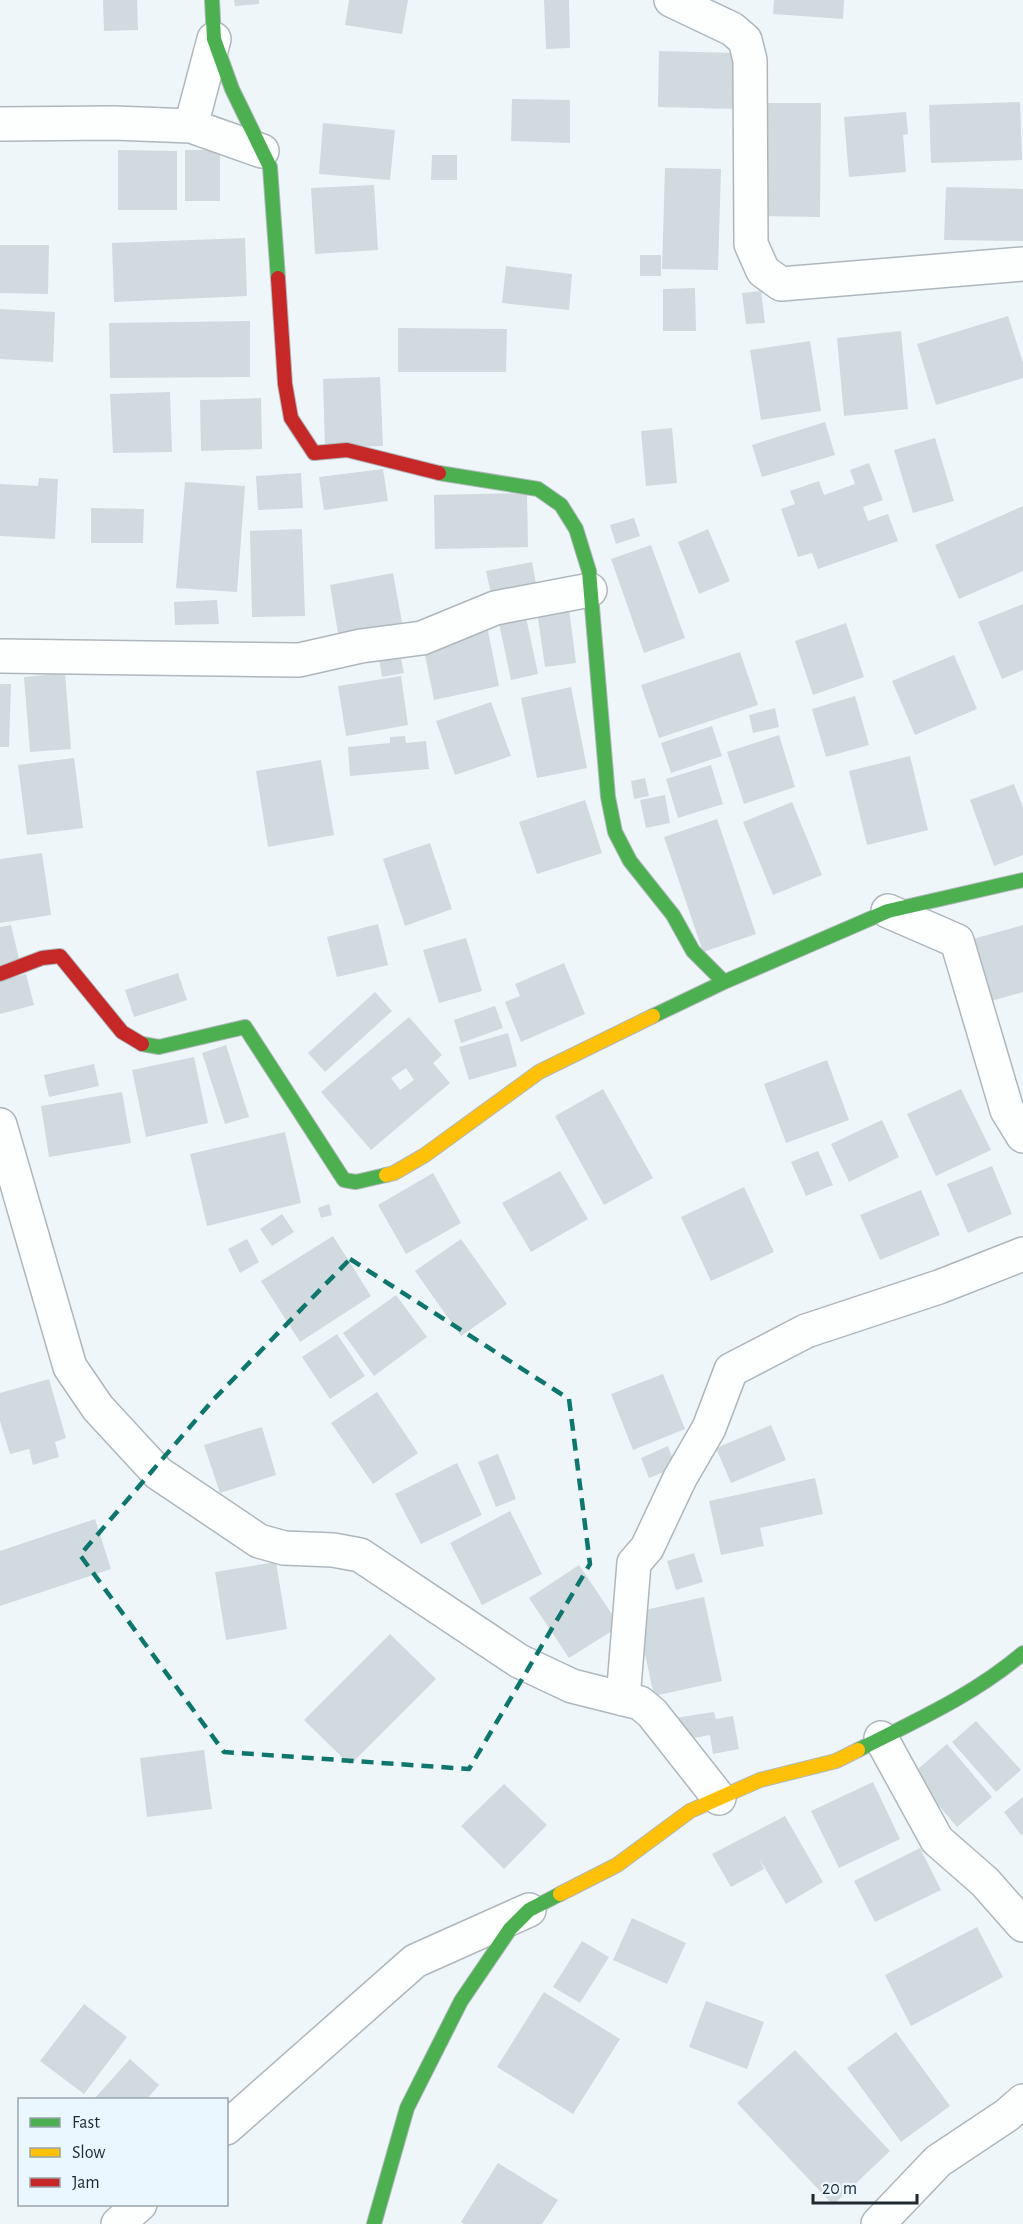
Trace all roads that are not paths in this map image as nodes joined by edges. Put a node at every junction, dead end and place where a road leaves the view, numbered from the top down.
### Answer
1 (212, 0) edge
2 (671, 0) edge
3 (214, 39) junction
4 (0, 124) edge
5 (191, 126) junction
6 (262, 150) junction
7 (1023, 264) edge
8 (590, 590) junction
9 (0, 656) edge
10 (1023, 880) edge
11 (888, 911) junction
12 (0, 974) edge
13 (724, 982) junction
14 (0, 1125) edge
15 (1023, 1136) edge
16 (1023, 1254) edge
17 (1023, 1653) edge
18 (623, 1699) junction
19 (880, 1738) junction
20 (719, 1798) junction
21 (529, 1910) junction
22 (1023, 1924) edge
23 (1023, 2101) edge
24 (228, 2126) edge
25 (139, 2206) edge
26 (118, 2224) edge
27 (374, 2224) edge
28 (878, 2224) edge

1 - 3 street
2 - 7 street
3 - 5 street
3 - 6 street
4 - 5 street
5 - 6 street
6 - 8 street
8 - 9 street
8 - 13 street
10 - 11 street
11 - 13 street
11 - 15 street
12 - 13 street
14 - 18 street
16 - 18 street
17 - 19 street
18 - 20 street
19 - 20 street
19 - 22 street
20 - 21 street
21 - 24 street
21 - 27 street
23 - 28 street
25 - 26 street

